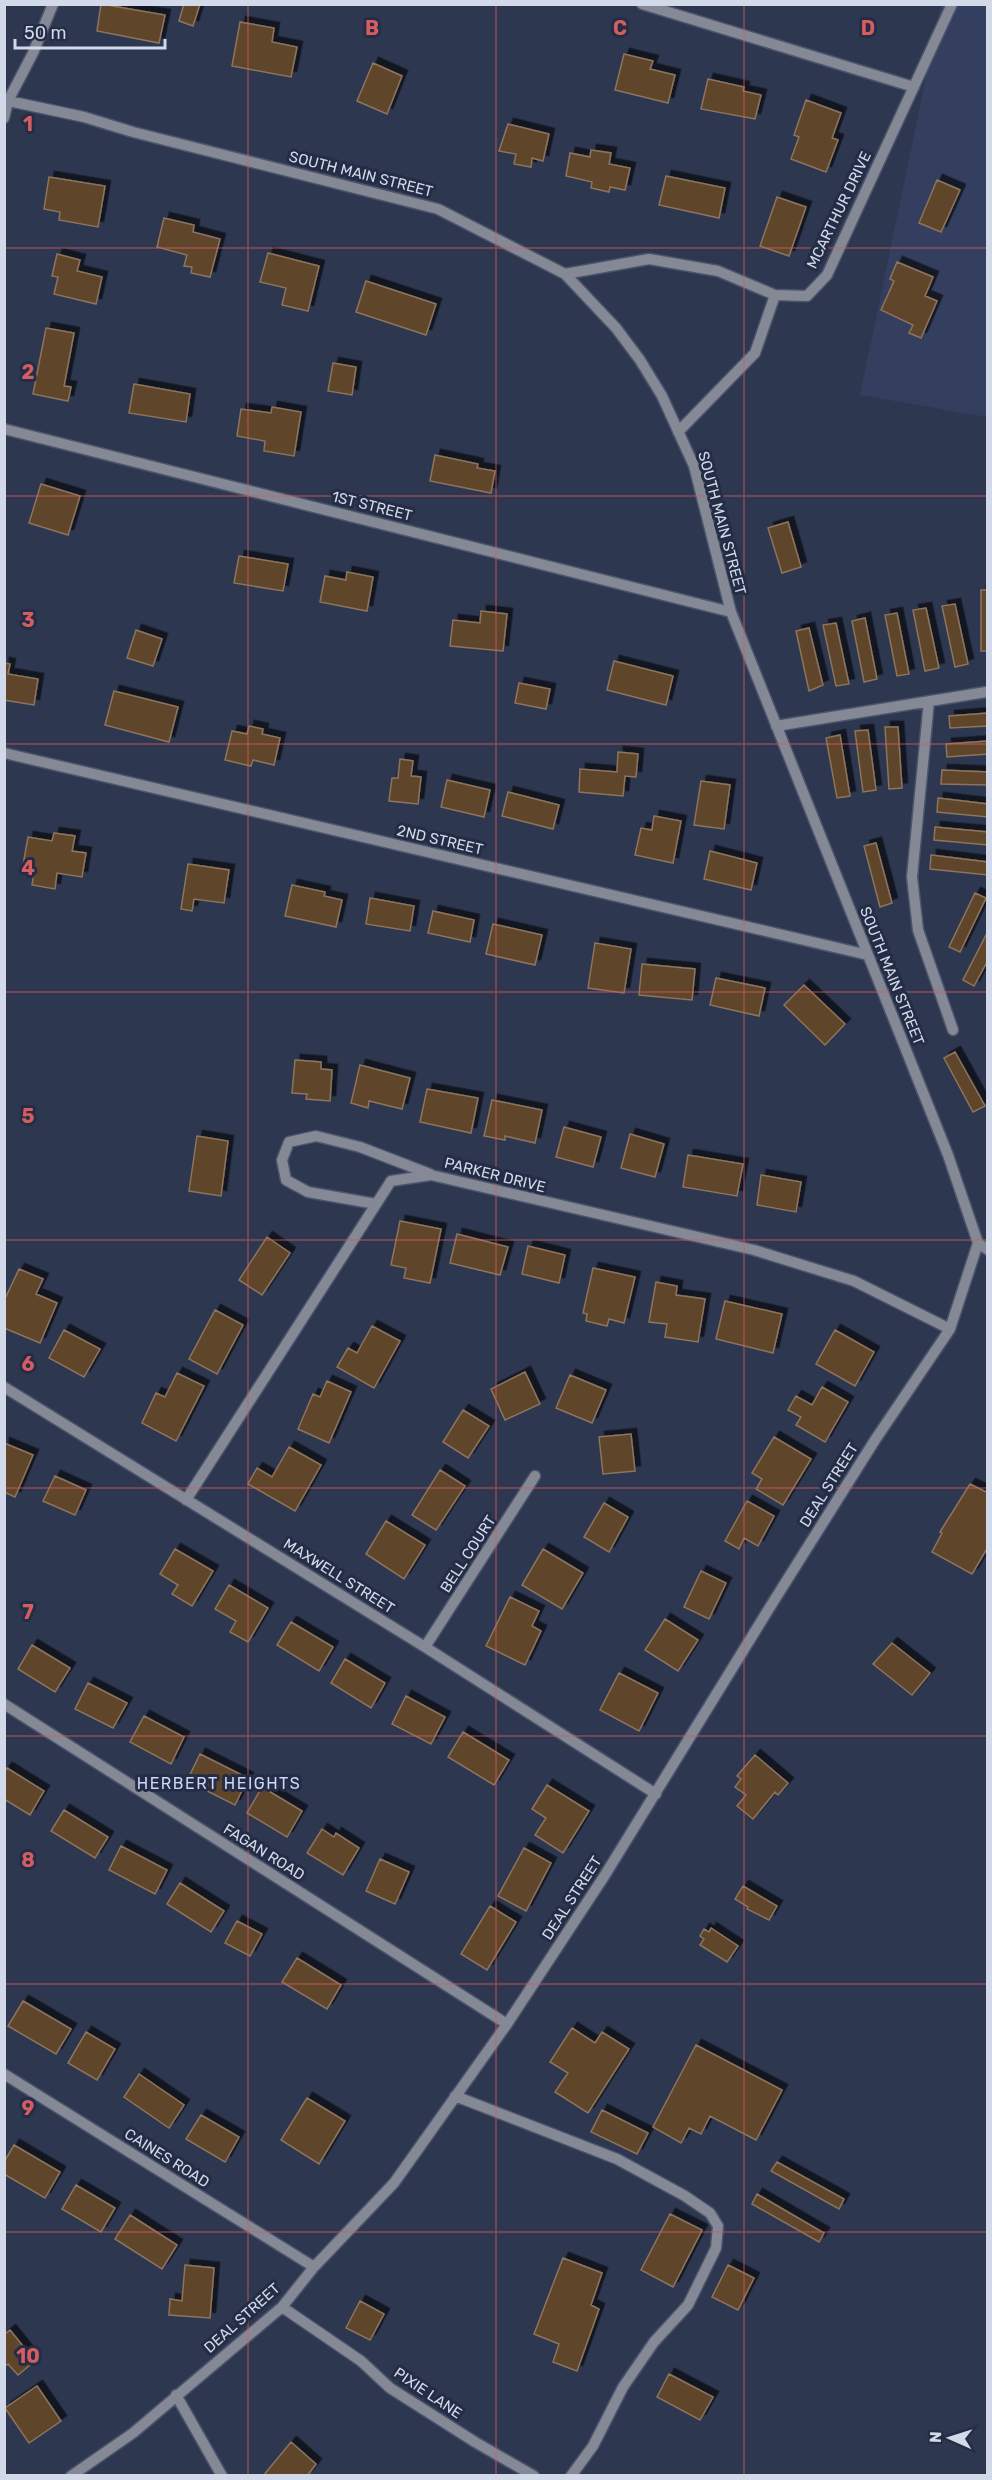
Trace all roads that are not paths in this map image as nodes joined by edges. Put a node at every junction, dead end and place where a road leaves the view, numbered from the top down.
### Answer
1 (53, 4) edge
2 (642, 4) edge
3 (952, 4) edge
4 (914, 87) junction
5 (6, 100) edge
6 (4, 118) edge
7 (565, 274) junction
8 (775, 295) junction
9 (4, 429) edge
10 (678, 432) junction
11 (731, 612) junction
12 (986, 692) edge
13 (929, 701) junction
14 (776, 726) junction
15 (4, 753) edge
16 (868, 955) junction
17 (953, 1030) dead end
18 (431, 1175) junction
19 (376, 1204) junction
20 (978, 1243) junction
21 (987, 1250) edge
22 (950, 1329) junction
23 (4, 1387) edge
24 (535, 1476) dead end
25 (186, 1500) junction
26 (425, 1647) junction
27 (4, 1704) edge
28 (656, 1794) junction
29 (507, 2024) junction
30 (4, 2074) edge
31 (455, 2096) junction
32 (314, 2267) junction
33 (282, 2307) junction
34 (176, 2396) junction
35 (71, 2475) edge
36 (222, 2475) edge
37 (534, 2475) edge
38 (571, 2475) edge

1 - 5 street
2 - 4 street
3 - 4 street, MCARTHUR DRIVE
4 - 8 street, MCARTHUR DRIVE
5 - 6 street
5 - 7 street, SOUTH MAIN STREET
7 - 8 street, MCARTHUR DRIVE
7 - 10 street, SOUTH MAIN STREET
8 - 10 street
9 - 11 street, 1ST STREET
10 - 11 street, SOUTH MAIN STREET
11 - 14 street, SOUTH MAIN STREET
12 - 13 street
13 - 14 street
13 - 17 street
14 - 16 street, SOUTH MAIN STREET
15 - 16 street, 2ND STREET
16 - 20 street, SOUTH MAIN STREET
18 - 19 street, PARKER DRIVE
18 - 19 street
18 - 22 street, PARKER DRIVE
19 - 25 street, PARKER DRIVE
20 - 21 street
20 - 22 street, DEAL STREET
22 - 28 street, DEAL STREET
23 - 25 street, MAXWELL STREET
24 - 26 street, BELL COURT
25 - 26 street, MAXWELL STREET
26 - 28 street, MAXWELL STREET
27 - 29 street, FAGAN ROAD
28 - 29 street, DEAL STREET
29 - 31 street, DEAL STREET
30 - 32 street, CAINES ROAD
31 - 32 street, DEAL STREET
31 - 38 street
32 - 33 street, DEAL STREET
33 - 34 street, DEAL STREET
33 - 37 street, PIXIE LANE
34 - 35 street, DEAL STREET
34 - 36 street

